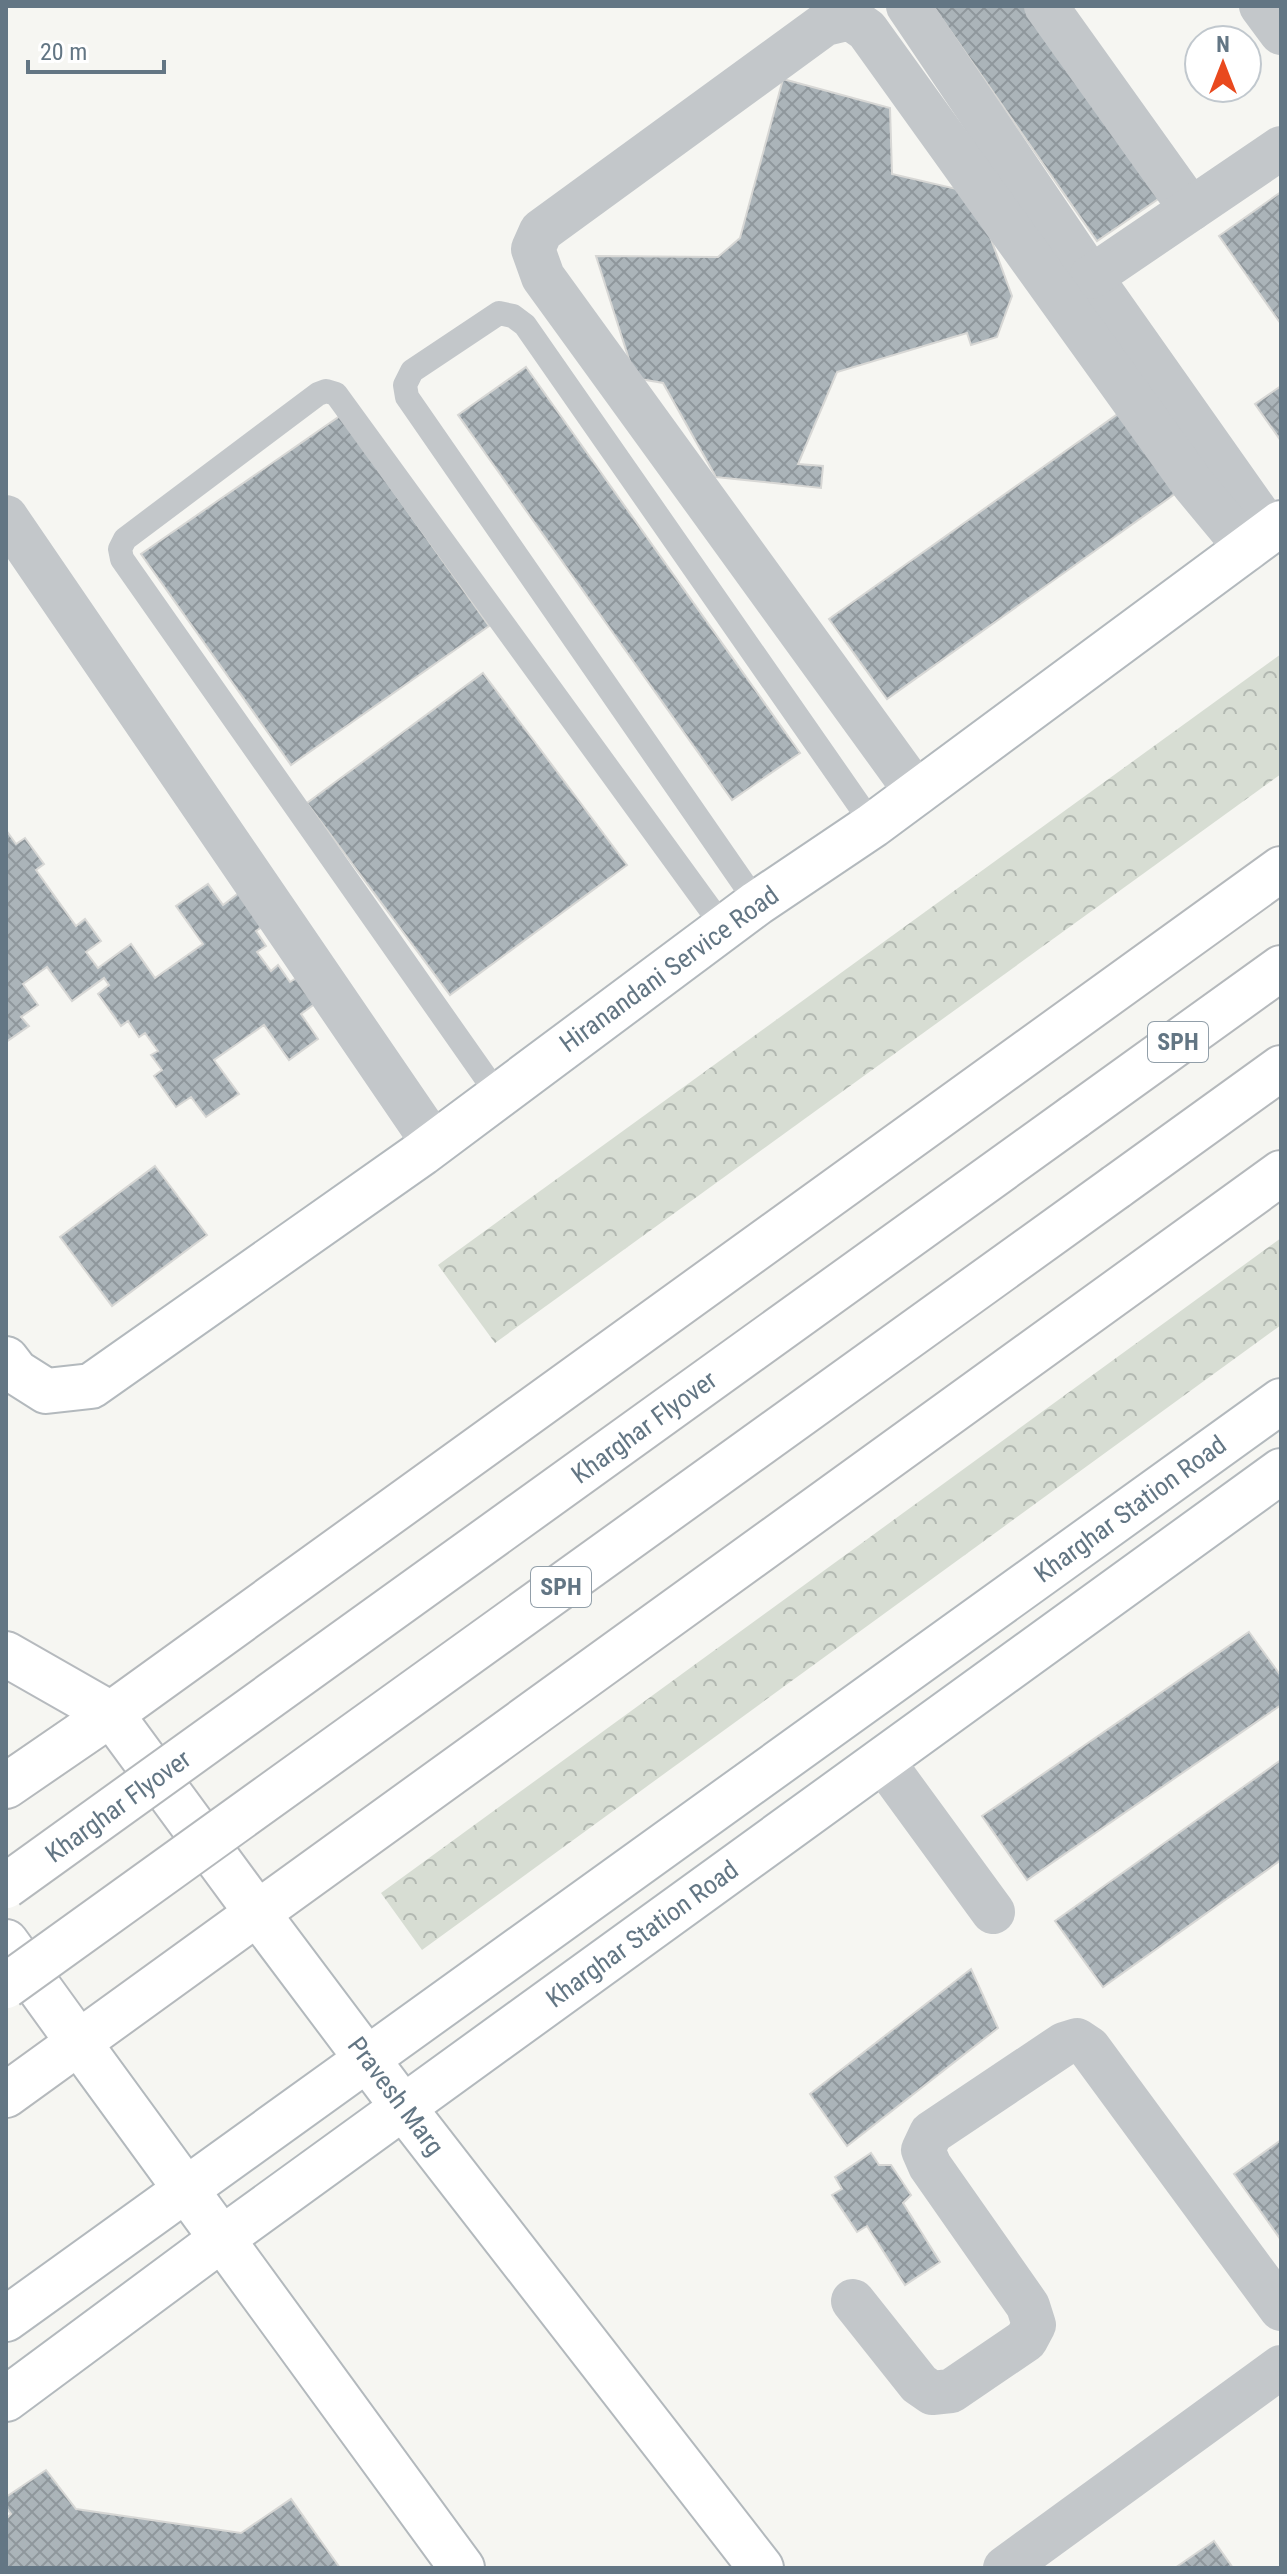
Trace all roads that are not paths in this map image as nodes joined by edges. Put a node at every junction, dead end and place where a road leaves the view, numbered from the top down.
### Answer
1 (908, 6) edge
2 (1046, 6) edge
3 (1261, 6) edge
4 (1281, 33) edge
5 (1281, 148) edge
6 (1191, 209) junction
7 (1091, 277) junction
8 (6, 517) edge
9 (1266, 534) edge
10 (917, 793) junction
11 (873, 825) junction
12 (1281, 869) edge
13 (741, 916) junction
14 (1281, 968) edge
15 (1281, 1068) edge
16 (498, 1095) junction
17 (434, 1144) junction
18 (1281, 1173) edge
19 (6, 1359) edge
20 (1269, 1414) edge
21 (1279, 1477) edge
22 (6, 1654) edge
23 (111, 1714) junction
24 (882, 1760) junction
25 (6, 1786) edge
26 (6, 1886) edge
27 (993, 1912) dead end
28 (258, 1914) junction
29 (6, 1942) edge
30 (6, 1986) edge
31 (79, 2043) junction
32 (367, 2058) junction
33 (6, 2095) edge
34 (403, 2107) junction
35 (186, 2189) junction
36 (223, 2238) junction
37 (853, 2301) dead end
38 (1281, 2309) edge
39 (6, 2319) edge
40 (1281, 2367) edge
41 (6, 2399) edge
42 (462, 2568) edge
43 (761, 2568) edge
44 (1005, 2568) edge

1 - 7 street
2 - 6 street
3 - 4 street
5 - 6 street
6 - 7 street
7 - 9 street
8 - 17 street
9 - 10 main road, Hiranandani Service Road
9 - 10 street
10 - 11 main road, Hiranandani Service Road
11 - 13 main road, Hiranandani Service Road
11 - 13 lane
12 - 23 main road
13 - 16 main road, Hiranandani Service Road
13 - 16 lane
14 - 26 main road, Kharghar Flyover / SPH, bridge
15 - 30 main road, SPH, bridge
16 - 17 main road, Hiranandani Service Road
17 - 19 main road, Hiranandani Service Road
18 - 28 main road
20 - 21 main road
20 - 32 main road, Kharghar Station Road
21 - 24 main road, Kharghar Station Road
22 - 23 main road, Pravesh Marg
23 - 25 main road
23 - 28 main road, Pravesh Marg
24 - 27 street
24 - 34 main road, Kharghar Station Road
28 - 31 main road
28 - 32 main road, Pravesh Marg
29 - 31 main road
31 - 33 main road
31 - 35 main road
32 - 34 main road, Pravesh Marg
32 - 35 main road, Kharghar Station Road
34 - 36 main road, Kharghar Station Road
34 - 43 main road, Pravesh Marg
35 - 36 main road
35 - 39 main road, Kharghar Station Road
36 - 41 main road, Kharghar Station Road
36 - 42 main road
37 - 38 street
40 - 44 street

